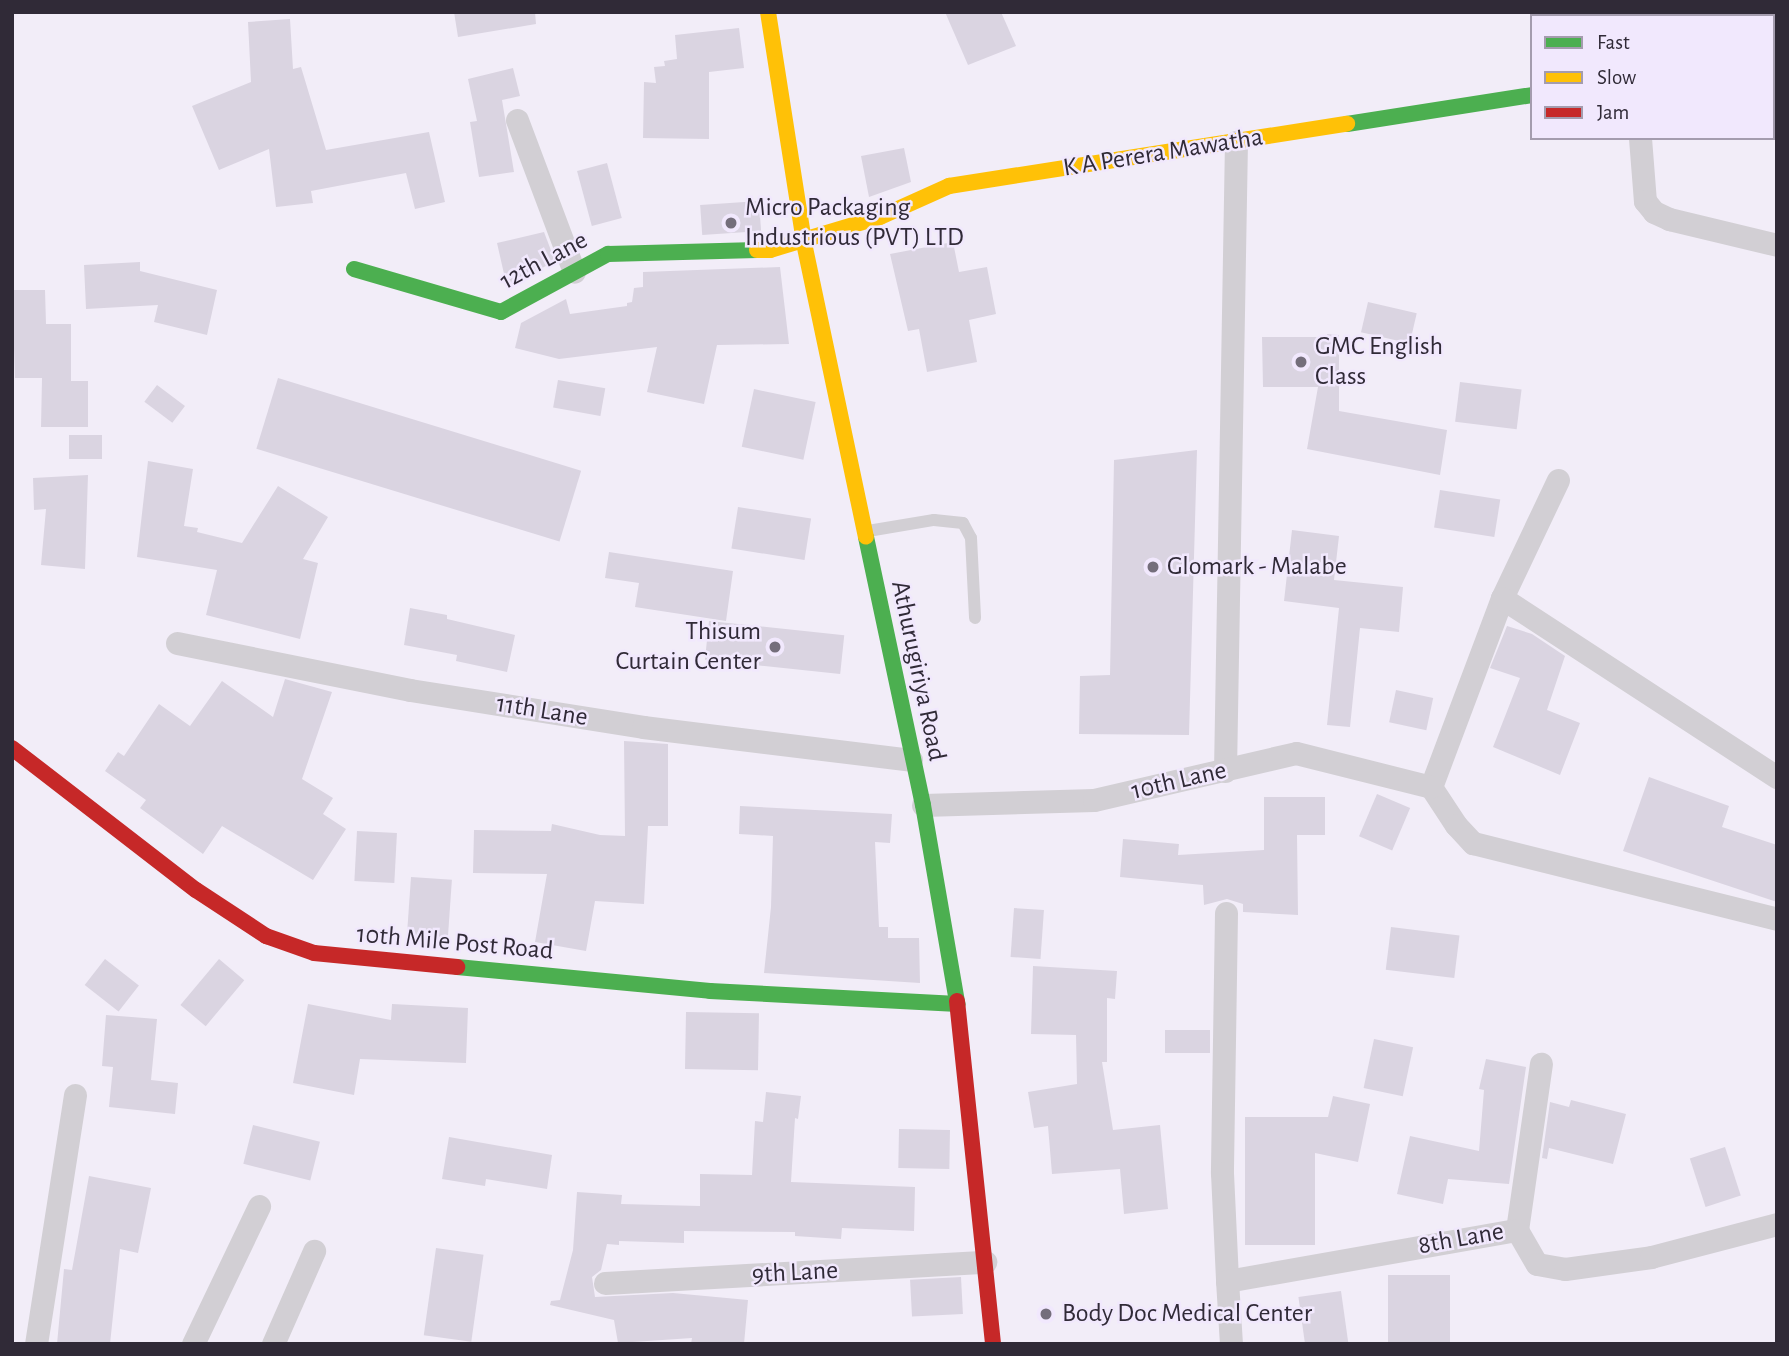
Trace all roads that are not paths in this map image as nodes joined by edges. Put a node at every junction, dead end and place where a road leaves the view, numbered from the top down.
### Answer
1 (768, 12) edge
2 (1530, 95) edge
3 (517, 120) dead end
4 (1640, 140) edge
5 (1236, 142) junction
6 (804, 243) junction
7 (1777, 246) edge
8 (354, 269) dead end
9 (574, 272) junction
10 (1558, 481) dead end
11 (864, 532) junction
12 (1502, 598) junction
13 (975, 618) dead end
14 (177, 643) dead end
15 (12, 748) edge
16 (912, 760) junction
17 (1225, 771) junction
18 (1777, 777) edge
19 (1431, 787) junction
20 (923, 804) junction
21 (1226, 913) dead end
22 (1777, 919) edge
23 (958, 1004) junction
24 (1541, 1064) dead end
25 (75, 1095) dead end
26 (259, 1206) dead end
27 (1777, 1224) edge
28 (1517, 1230) junction
29 (314, 1251) dead end
30 (985, 1262) junction
31 (1227, 1281) junction
32 (605, 1283) dead end
33 (36, 1344) edge
34 (193, 1344) edge
35 (273, 1344) edge
36 (993, 1344) edge
37 (1231, 1344) edge

1 - 6 street, Athurugiriya Road
2 - 5 street, K A Perera Mawatha
3 - 9 street
4 - 7 street
5 - 6 street, K A Perera Mawatha
5 - 17 street
6 - 9 street, 12th Lane
6 - 11 street, Athurugiriya Road
8 - 9 street, 12th Lane
10 - 12 street
11 - 13 lane
11 - 16 street, Athurugiriya Road
12 - 18 street
12 - 19 street
14 - 16 street, 11th Lane
15 - 23 street, 10th Mile Post Road
16 - 20 street, Athurugiriya Road
17 - 19 street, 10th Lane
17 - 20 street, 10th Lane
19 - 22 street
20 - 23 street, Athurugiriya Road
21 - 31 street
23 - 30 street, Athurugiriya Road
24 - 28 street
25 - 33 street
26 - 34 street
27 - 28 street, 8th Lane
28 - 31 street, 8th Lane
29 - 35 street
30 - 32 street, 9th Lane
30 - 36 street, Athurugiriya Road
31 - 37 street

